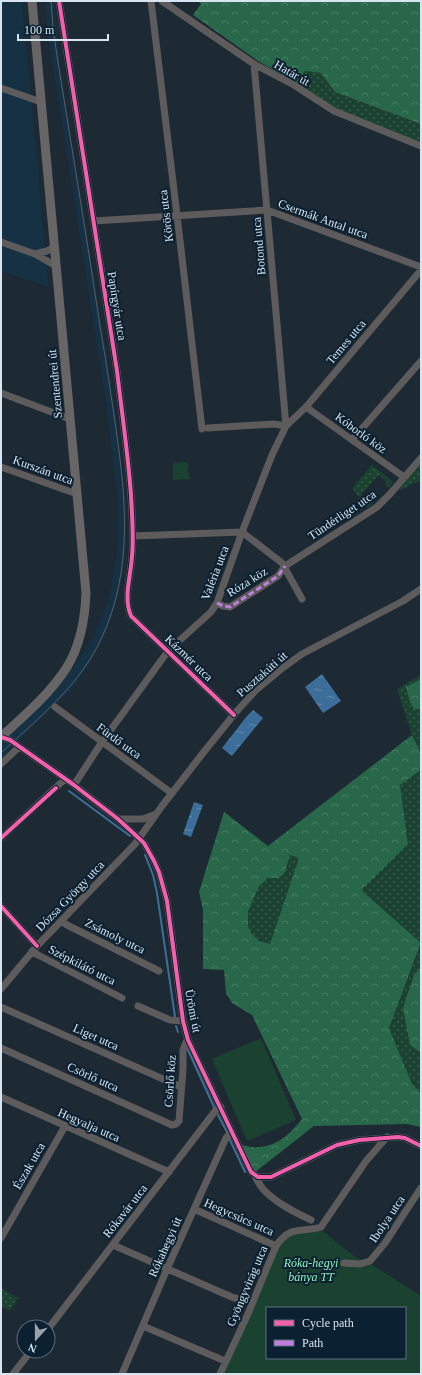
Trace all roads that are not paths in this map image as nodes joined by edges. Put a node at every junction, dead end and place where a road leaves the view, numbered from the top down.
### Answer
1 (32, 1) edge
2 (59, 1) edge
3 (151, 1) edge
4 (162, 1) edge
5 (254, 64) junction
6 (1, 88) edge
7 (40, 102) junction
8 (421, 146) edge
9 (267, 210) junction
10 (177, 215) junction
11 (94, 221) junction
12 (1, 242) edge
13 (54, 247) junction
14 (35, 254) junction
15 (56, 266) junction
16 (421, 268) edge
17 (421, 361) edge
18 (1, 393) edge
19 (306, 407) junction
20 (70, 419) junction
21 (286, 426) junction
22 (352, 440) junction
23 (421, 458) edge
24 (1, 467) edge
25 (404, 478) junction
26 (77, 494) junction
27 (242, 532) junction
28 (133, 536) junction
29 (285, 566) junction
30 (421, 589) edge
31 (302, 599) dead end
32 (217, 603) junction
33 (131, 616) joint
34 (168, 651) junction
35 (55, 707) dead end
36 (234, 715) junction
37 (1, 737) edge
38 (102, 742) junction
39 (19, 747) junction
40 (1, 764) edge
41 (65, 779) junction
42 (74, 785) junction
43 (170, 792) dead end
44 (156, 814) junction
45 (118, 819) junction
46 (140, 837) junction
47 (1, 838) edge
48 (1, 906) edge
49 (61, 921) junction
50 (35, 948) junction
51 (159, 970) dead end
52 (1, 989) edge
53 (122, 998) dead end
54 (138, 1006) dead end
55 (1, 1007) edge
56 (182, 1021) junction
57 (188, 1040) junction
58 (1, 1048) edge
59 (181, 1087) junction
60 (1, 1097) edge
61 (221, 1107) junction
62 (176, 1124) joint
63 (64, 1126) junction
64 (232, 1132) junction
65 (387, 1138) junction
66 (421, 1146) edge
67 (169, 1172) junction
68 (254, 1175) junction
69 (421, 1188) edge
70 (194, 1209) junction
71 (311, 1220) dead end
72 (1, 1238) edge
73 (112, 1245) junction
74 (276, 1246) junction
75 (344, 1263) dead end
76 (167, 1269) junction
77 (236, 1298) dead end
78 (56, 1319) edge
79 (143, 1326) junction
80 (25, 1359) edge
81 (225, 1361) junction
82 (13, 1374) edge
83 (122, 1374) edge
84 (220, 1374) edge

1 - 7 main road, Szentendrei út
2 - 11 street, Papírgyár utca
3 - 10 street, Körös utca
4 - 5 street, Határ út
5 - 8 street, Határ út
5 - 9 street, Botond utca
6 - 7 street
7 - 13 main road, Szentendrei út
9 - 10 street, Csermák Antal utca
9 - 16 street, Csermák Antal utca
9 - 21 street, Botond utca
10 - 11 street, Csermák Antal utca
10 - 21 street, Körös utca
11 - 28 street, Papírgyár utca
12 - 14 street
13 - 14 street
13 - 15 main road, Szentendrei út
14 - 15 street
15 - 20 main road, Szentendrei út
16 - 19 street, Temes utca
17 - 22 street
18 - 20 street
19 - 21 street, Temes utca
19 - 22 street, Kóborló köz
20 - 26 main road, Szentendrei út
21 - 27 street, Valéria utca
22 - 25 street, Kóborló köz
23 - 25 street, Tündérliget utca
24 - 26 street, Kurszán utca
25 - 29 street, Tündérliget utca
26 - 37 main road, Szentendrei út
27 - 28 street
27 - 29 street, Róza köz
27 - 32 street, Valéria utca
28 - 33 street, Papírgyár utca
29 - 31 street, Róza köz
29 - 32 street, Róza köz
30 - 36 street, Pusztakúti út
32 - 34 street, Valéria utca
33 - 34 street, Kázmér utca
34 - 36 street, Kázmér utca
34 - 38 street, Valéria utca
35 - 38 street, Fürdő utca
36 - 44 street, Pusztakúti út
37 - 39 street, Ürömi út
38 - 42 street, Valéria utca
38 - 43 street, Fürdő utca
39 - 40 street
39 - 41 street, Ürömi út
41 - 42 street, Ürömi út
41 - 47 street
42 - 45 street, Ürömi út
44 - 45 street
44 - 46 street, Pusztakúti út
45 - 46 street, Ürömi út
46 - 49 street, Dózsa György utca
46 - 56 street, Ürömi út
48 - 50 street, Szépkilátó utca
49 - 50 street, Dózsa György utca
49 - 51 street, Zsámoly utca
50 - 52 street, Dózsa György utca
50 - 53 street, Szépkilátó utca
54 - 56 street
55 - 59 street, Liget utca
56 - 57 street, Ürömi út
57 - 59 street, Csörlő köz
57 - 61 street, Ürömi út
58 - 62 street, Csörlő utca
59 - 62 street, Csörlő köz
60 - 63 street, Hegyalja utca
61 - 64 street, Ürömi út
61 - 67 street, Rókavár utca
63 - 67 street, Hegyalja utca
63 - 72 street, Észak utca
64 - 68 street, Ürömi út
64 - 70 street, Rókahegyi út
65 - 66 street
65 - 68 street
65 - 74 street, Gyöngyvirág utca
67 - 73 street, Rókavár utca
68 - 71 street, Ürömi út
69 - 75 street, Ibolya utca
70 - 74 street, Hegycsúcs utca
70 - 76 street, Rókahegyi út
73 - 76 street
73 - 78 street, Rókavár utca
74 - 81 street, Gyöngyvirág utca
76 - 77 street
76 - 79 street, Rókahegyi út
79 - 81 street
79 - 83 street, Rókahegyi út
80 - 82 street
81 - 84 street, Gyöngyvirág utca

